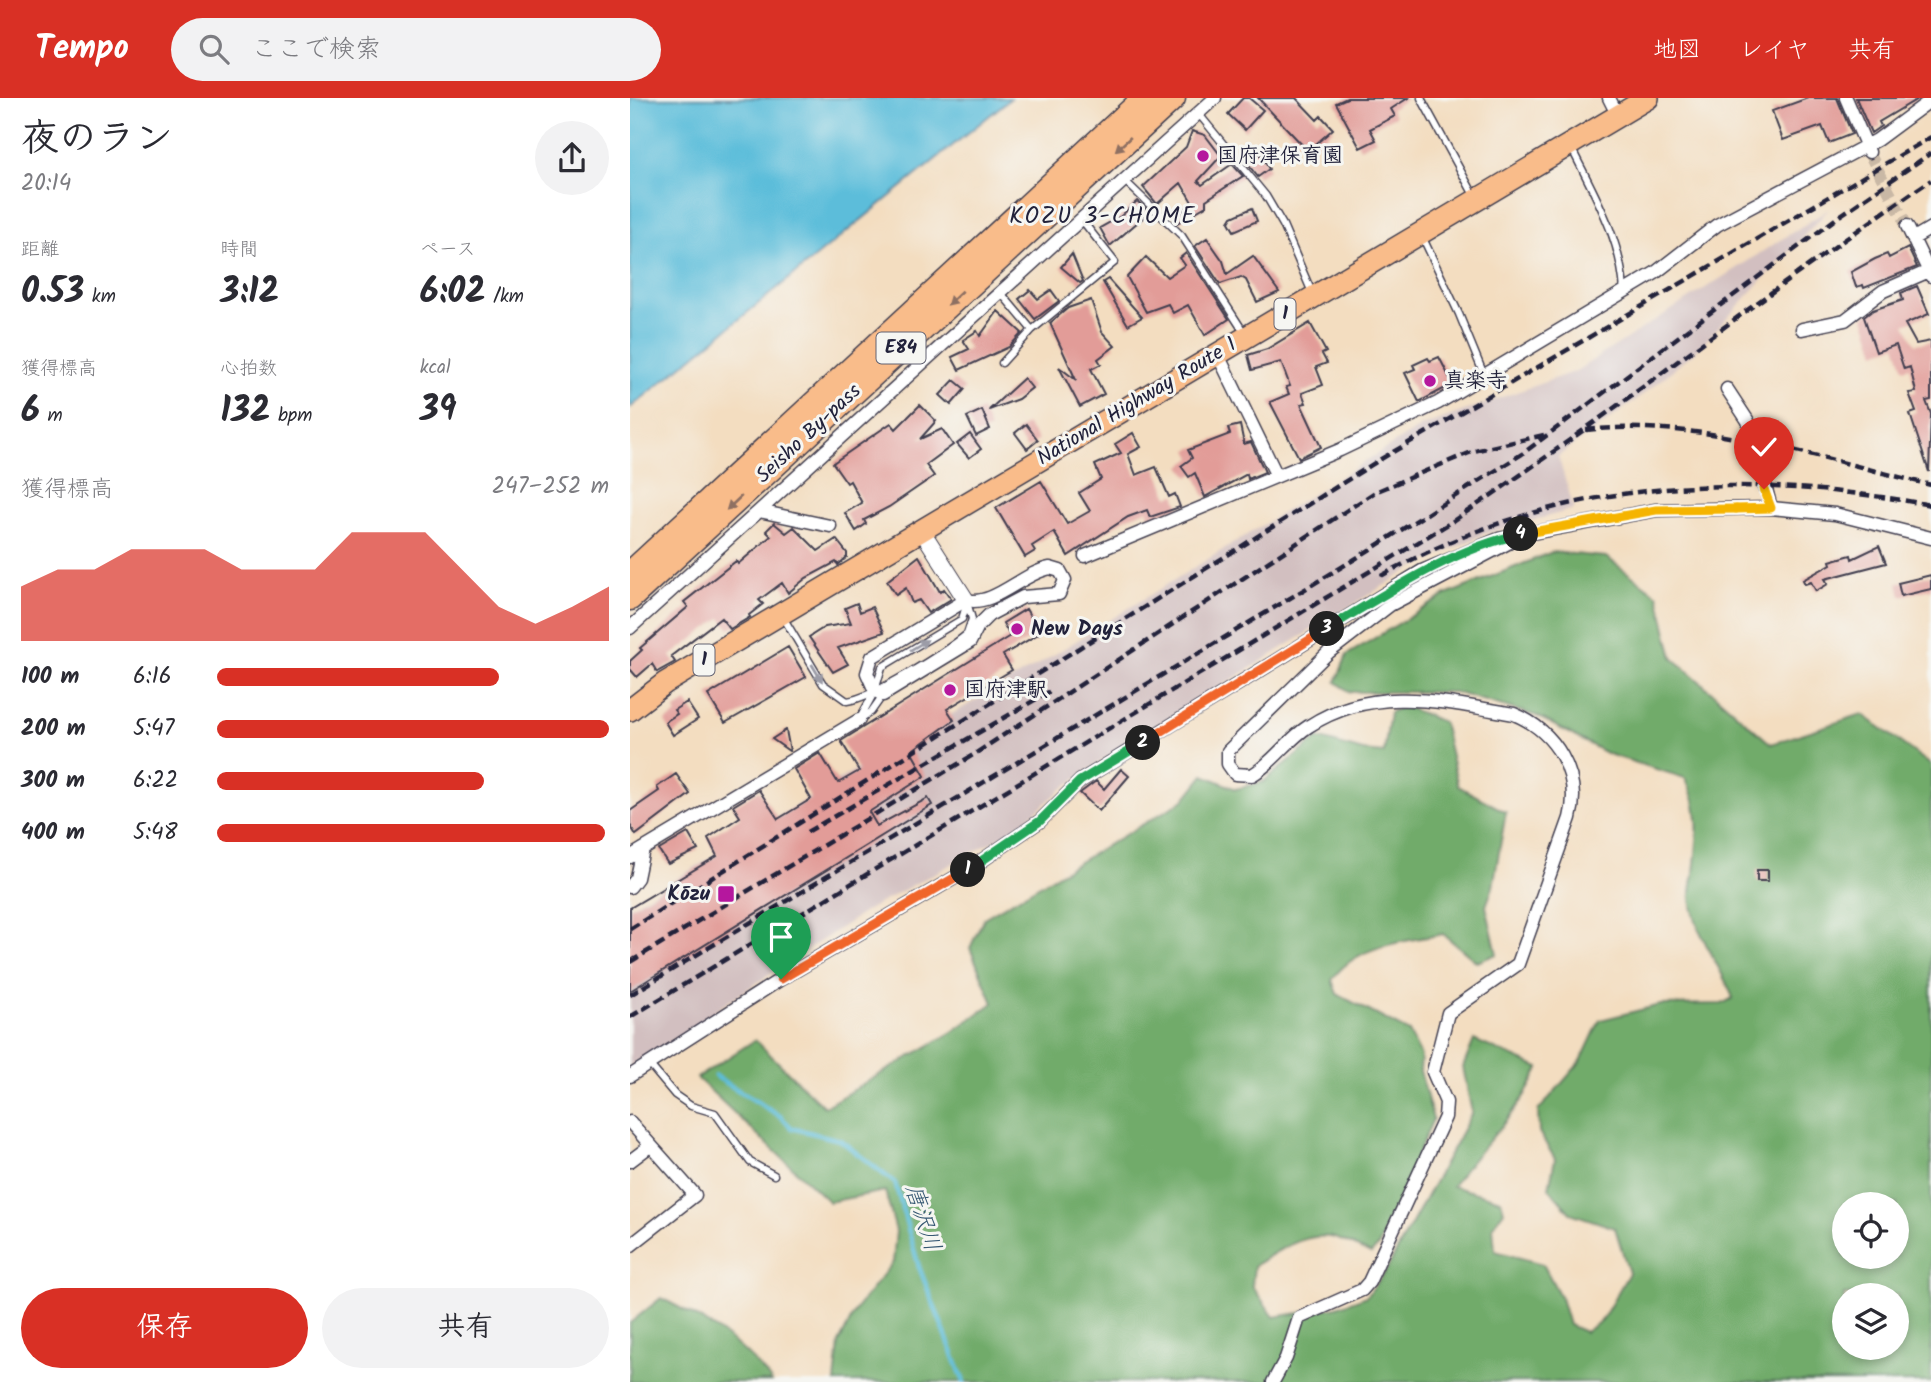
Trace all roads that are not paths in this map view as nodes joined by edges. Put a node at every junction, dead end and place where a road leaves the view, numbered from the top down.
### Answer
1 (1145, 98) edge
2 (1173, 98) edge
3 (1215, 98) edge
4 (1421, 98) edge
5 (1648, 98) edge
6 (1846, 98) edge
7 (1931, 100) edge
8 (1613, 106) edge
9 (1198, 112) junction
10 (1570, 144) junction
11 (1868, 150) junction
12 (1123, 179) junction
13 (1476, 199) junction
14 (1081, 219) junction
15 (1931, 228) edge
16 (1421, 232) junction
17 (1930, 274) edge
18 (1624, 291) junction
19 (1001, 293) junction
20 (1314, 296) junction
21 (1802, 329) dead end
22 (1032, 330) junction
23 (1247, 336) junction
24 (1218, 355) junction
25 (1002, 363) dead end
26 (1484, 375) junction
27 (1727, 389) dead end
28 (1276, 474) junction
29 (1771, 508) junction
30 (759, 511) junction
31 (830, 526) dead end
32 (922, 531) junction
33 (1529, 532) junction
34 (1931, 538) edge
35 (1085, 556) dead end
36 (630, 574) edge
37 (630, 598) edge
38 (966, 600) junction
39 (781, 614) junction
40 (630, 628) edge
41 (879, 693) junction
42 (630, 710) edge
43 (859, 720) joint
44 (643, 849) junction
45 (630, 858) edge
46 (630, 887) edge
47 (649, 1064) junction
48 (630, 1076) edge
49 (630, 1122) edge
50 (650, 1146) junction
51 (630, 1161) edge
52 (775, 1175) dead end
53 (630, 1246) edge
54 (1273, 1382) edge

1 - 36 highway, Seisho By-pass / E84
2 -> 37 highway, Seisho By-pass / E84
3 - 9 street
4 - 13 lane
5 - 8 highway, National Highway Route 1 / 1
6 - 11 street
7 - 11 street
8 - 10 highway, National Highway Route 1 / 1
9 - 12 street
9 - 20 lane
10 - 13 highway, National Highway Route 1 / 1
10 - 18 lane
11 - 18 street
12 - 14 street
12 - 23 lane
13 - 16 highway, National Highway Route 1 / 1
14 - 19 street
14 - 22 lane
15 - 17 street
16 - 20 highway, National Highway Route 1 / 1
16 - 26 lane
17 - 21 street
18 - 26 street
19 - 22 lane
19 - 30 street
20 - 23 highway, National Highway Route 1 / 1
22 - 25 lane
23 - 24 highway, National Highway Route 1 / 1
24 - 28 street
24 - 32 highway, National Highway Route 1 / 1
26 - 28 street
27 - 29 street
28 - 35 street
29 - 33 street
29 - 34 street
30 - 31 street
30 - 40 street
32 - 38 street
32 - 39 highway, National Highway Route 1 / 1
33 - 47 street
33 - 54 street
38 - 41 lane
41 -> 38 street
38 - 41 street
39 -> 41 lane
39 - 42 highway, National Highway Route 1 / 1
41 - 43 lane
43 - 44 street
44 - 45 street
44 - 46 street
47 - 48 street
47 - 52 lane
49 - 50 street
50 - 51 street
50 - 53 street

